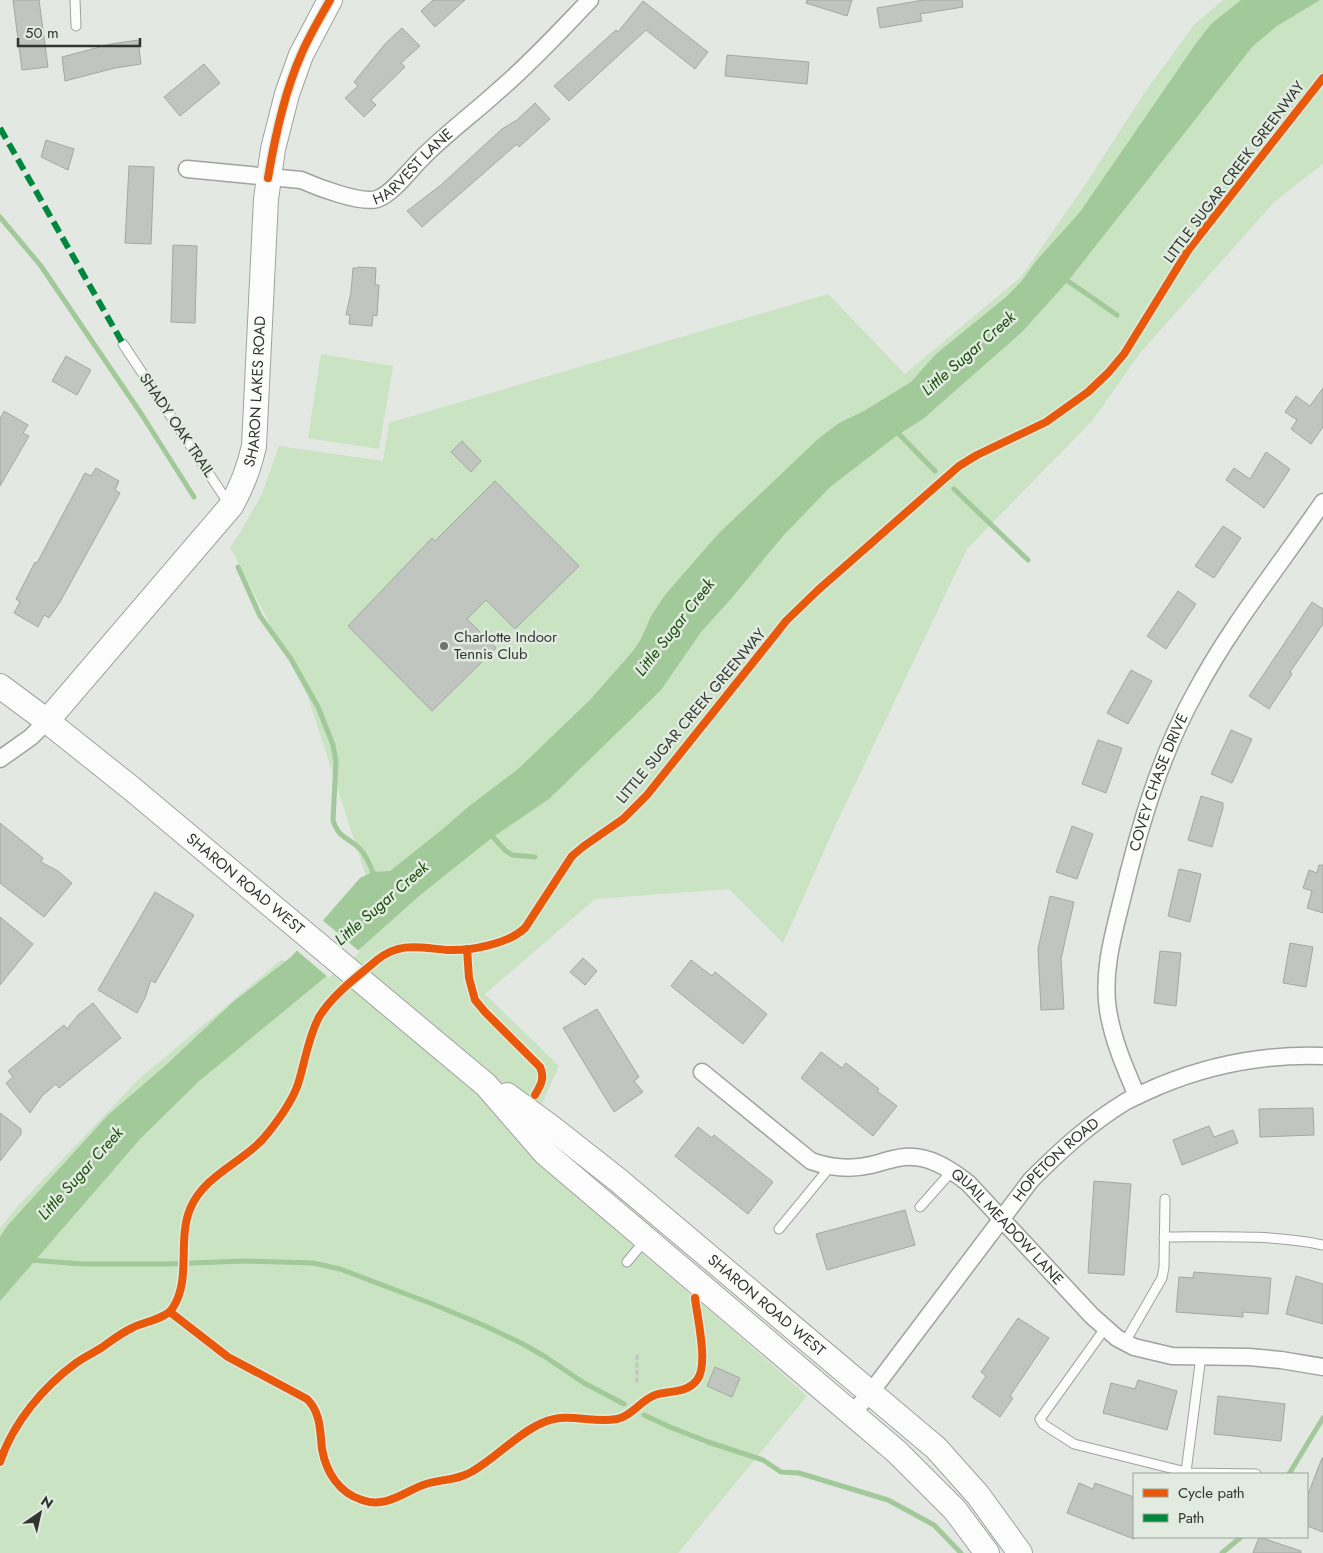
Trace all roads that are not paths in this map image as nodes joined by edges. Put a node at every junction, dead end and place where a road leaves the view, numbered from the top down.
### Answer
1 (75, 0) edge
2 (590, 0) edge
3 (328, 1) edge
4 (76, 26) dead end
5 (187, 169) dead end
6 (268, 178) junction
7 (123, 344) dead end
8 (1323, 502) edge
9 (231, 506) junction
10 (0, 686) edge
11 (48, 721) junction
12 (0, 759) edge
13 (1323, 1056) edge
14 (702, 1072) dead end
15 (486, 1085) junction
16 (1137, 1096) junction
17 (830, 1167) junction
18 (952, 1171) junction
19 (1165, 1199) dead end
20 (920, 1207) dead end
21 (1001, 1218) junction
22 (779, 1229) dead end
23 (1164, 1237) junction
24 (647, 1239) junction
25 (1323, 1245) edge
26 (627, 1262) dead end
27 (1106, 1328) junction
28 (1125, 1342) junction
29 (1201, 1356) junction
30 (1323, 1367) edge
31 (870, 1393) junction
32 (852, 1413) junction
33 (1186, 1472) junction
34 (1221, 1473) edge
35 (987, 1553) edge
36 (1020, 1553) edge

1 - 4 lane
2 - 6 street, HARVEST LANE
3 - 6 main road, SHARON LAKES ROAD
5 - 6 street, HARVEST LANE
6 - 9 main road, SHARON LAKES ROAD
7 - 9 lane, SHADY OAK TRAIL
8 - 16 street, COVEY CHASE DRIVE
9 - 11 main road, SHARON LAKES ROAD
10 - 11 main road, SHARON ROAD WEST
11 - 12 street
11 - 15 main road, SHARON ROAD WEST
13 - 16 street, HOPETON ROAD
14 - 17 street, QUAIL MEADOW LANE
15 - 24 main road, SHARON ROAD WEST
15 - 31 main road, SHARON ROAD WEST
16 - 21 street, HOPETON ROAD
17 - 18 street, QUAIL MEADOW LANE
17 - 22 lane
18 - 20 lane
18 - 21 street, QUAIL MEADOW LANE
19 - 23 lane
21 - 27 street, QUAIL MEADOW LANE
21 - 31 street, HOPETON ROAD
23 - 25 lane
23 - 28 lane
24 - 26 lane
24 - 32 main road, SHARON ROAD WEST
27 - 28 street, QUAIL MEADOW LANE
27 - 33 lane
28 - 29 street, QUAIL MEADOW LANE
29 - 30 street, QUAIL MEADOW LANE
29 - 33 lane
31 - 32 street, HOPETON ROAD
31 - 36 main road, SHARON ROAD WEST
32 - 35 main road, SHARON ROAD WEST
33 - 34 lane

